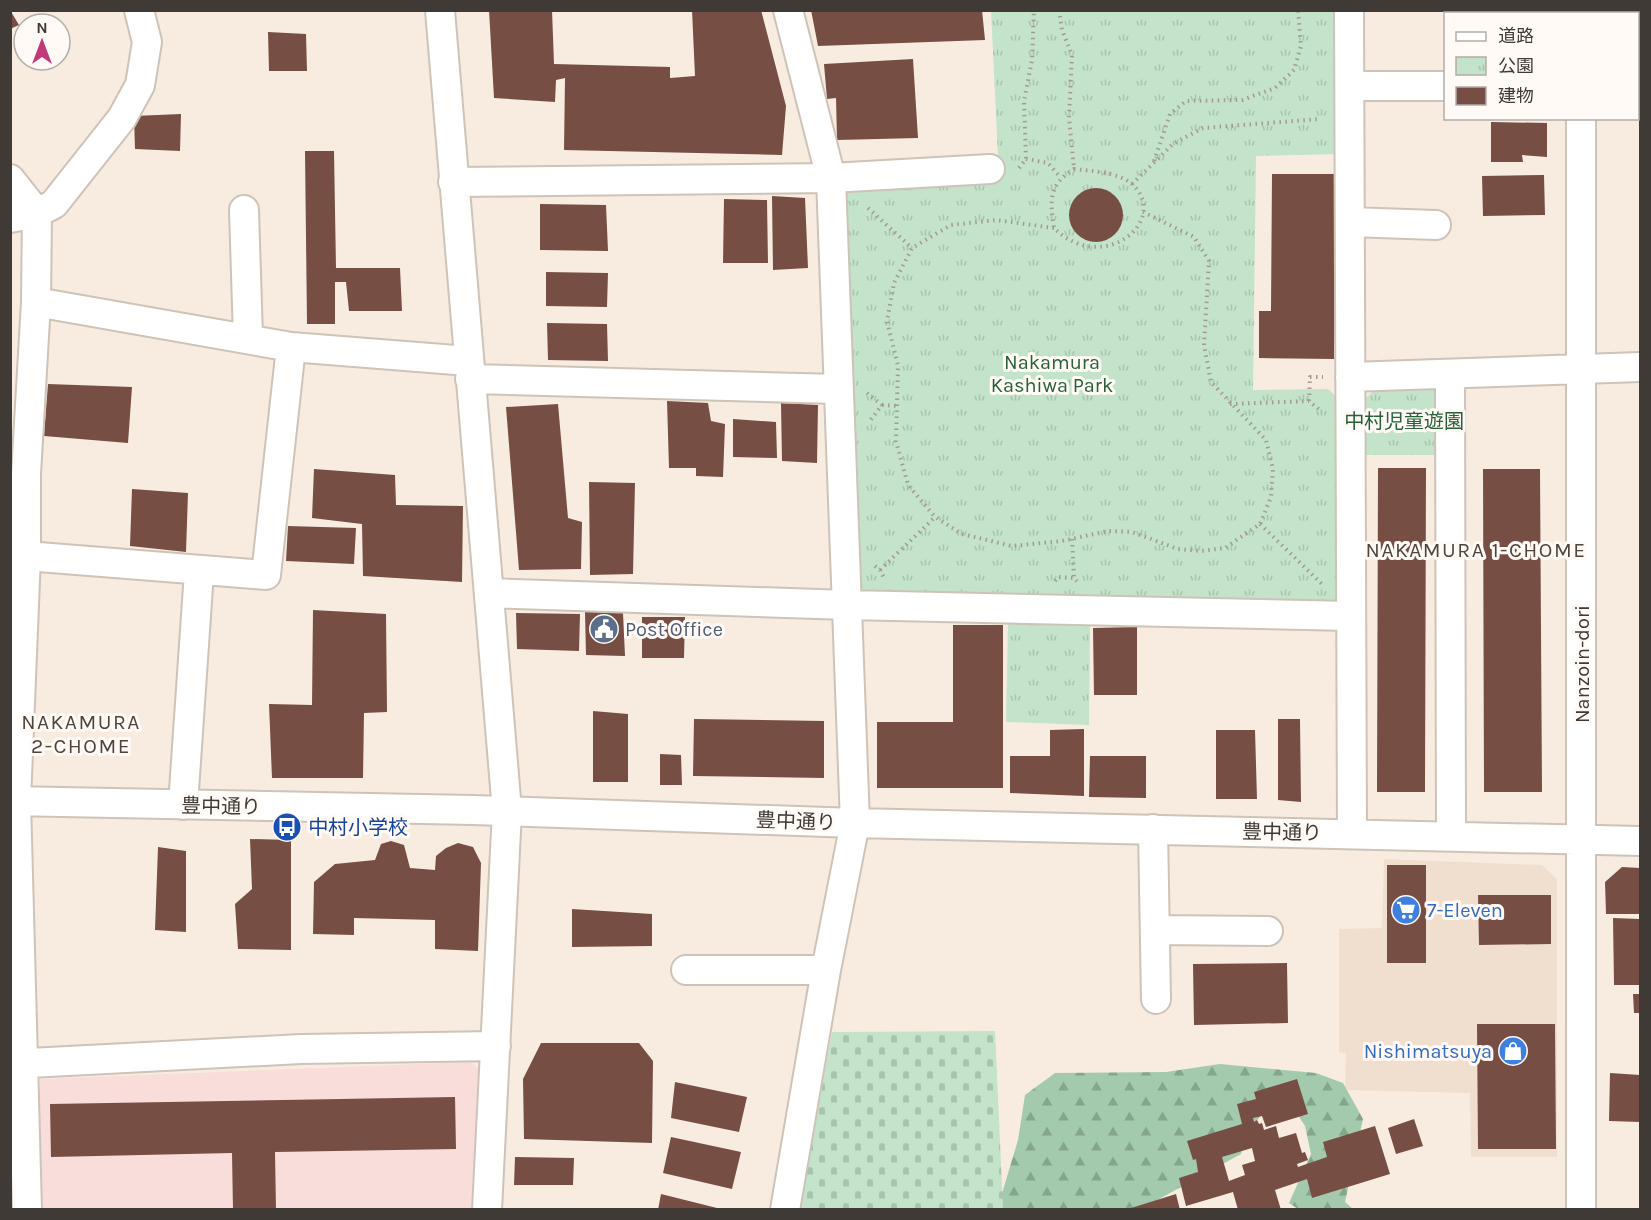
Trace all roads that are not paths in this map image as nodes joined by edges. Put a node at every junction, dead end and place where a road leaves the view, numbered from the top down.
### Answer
1 (139, 10) edge
2 (440, 10) edge
3 (788, 10) edge
4 (1349, 10) edge
5 (1350, 86) junction
6 (1444, 86) edge
7 (1581, 120) edge
8 (990, 169) dead end
9 (831, 178) junction
10 (10, 179) edge
11 (453, 182) junction
12 (244, 210) dead end
13 (24, 216) edge
14 (1350, 222) junction
15 (1436, 225) dead end
16 (36, 302) junction
17 (248, 338) junction
18 (291, 347) junction
19 (1641, 367) edge
20 (1581, 369) junction
21 (469, 370) junction
22 (1450, 374) junction
23 (1350, 377) junction
24 (849, 388) junction
25 (18, 476) edge
26 (26, 556) junction
27 (199, 572) junction
28 (489, 593) junction
29 (848, 605) junction
30 (1350, 616) junction
31 (13, 801) edge
32 (183, 805) junction
33 (507, 811) junction
34 (855, 823) junction
35 (1153, 829) junction
36 (1352, 833) junction
37 (1451, 835) junction
38 (1582, 840) junction
39 (1641, 841) edge
40 (1155, 930) junction
41 (1268, 931) dead end
42 (686, 970) dead end
43 (826, 970) junction
44 (1156, 999) dead end
45 (496, 1046) junction
46 (17, 1064) edge
47 (27, 1209) edge
48 (487, 1209) edge
49 (785, 1209) edge
50 (1581, 1209) edge

1 - 13 street
2 - 11 street
3 - 9 street
4 - 5 street
5 - 6 street
5 - 14 street
7 - 20 street, Nanzoin-dori
8 - 9 street
9 - 11 street
9 - 24 street
10 - 13 street
11 - 21 street
12 - 17 street
13 - 16 street
14 - 15 street
14 - 23 street
16 - 17 street
16 - 25 street
17 - 18 street
18 - 21 street
18 - 27 street
19 - 20 street
20 - 22 street
20 - 38 street, Nanzoin-dori
21 - 24 street
21 - 28 street
22 - 23 street
22 - 37 street
23 - 30 street
24 - 29 street
25 - 26 street
26 - 27 street
26 - 31 street
27 - 32 street
28 - 29 street
28 - 33 street
29 - 30 street
29 - 34 street
30 - 36 street
31 - 32 street, 豊中通り
31 - 46 street
32 - 33 street, 豊中通り
33 - 34 street, 豊中通り
33 - 45 street
34 - 35 street, 豊中通り
34 - 43 street
35 - 36 street, 豊中通り
35 - 40 street
36 - 37 street, 豊中通り
37 - 38 street, 豊中通り
38 - 39 street, 豊中通り
38 - 50 street, Nanzoin-dori
40 - 41 street
40 - 44 street
42 - 43 street
43 - 49 street
45 - 46 street
45 - 48 street
46 - 47 street

